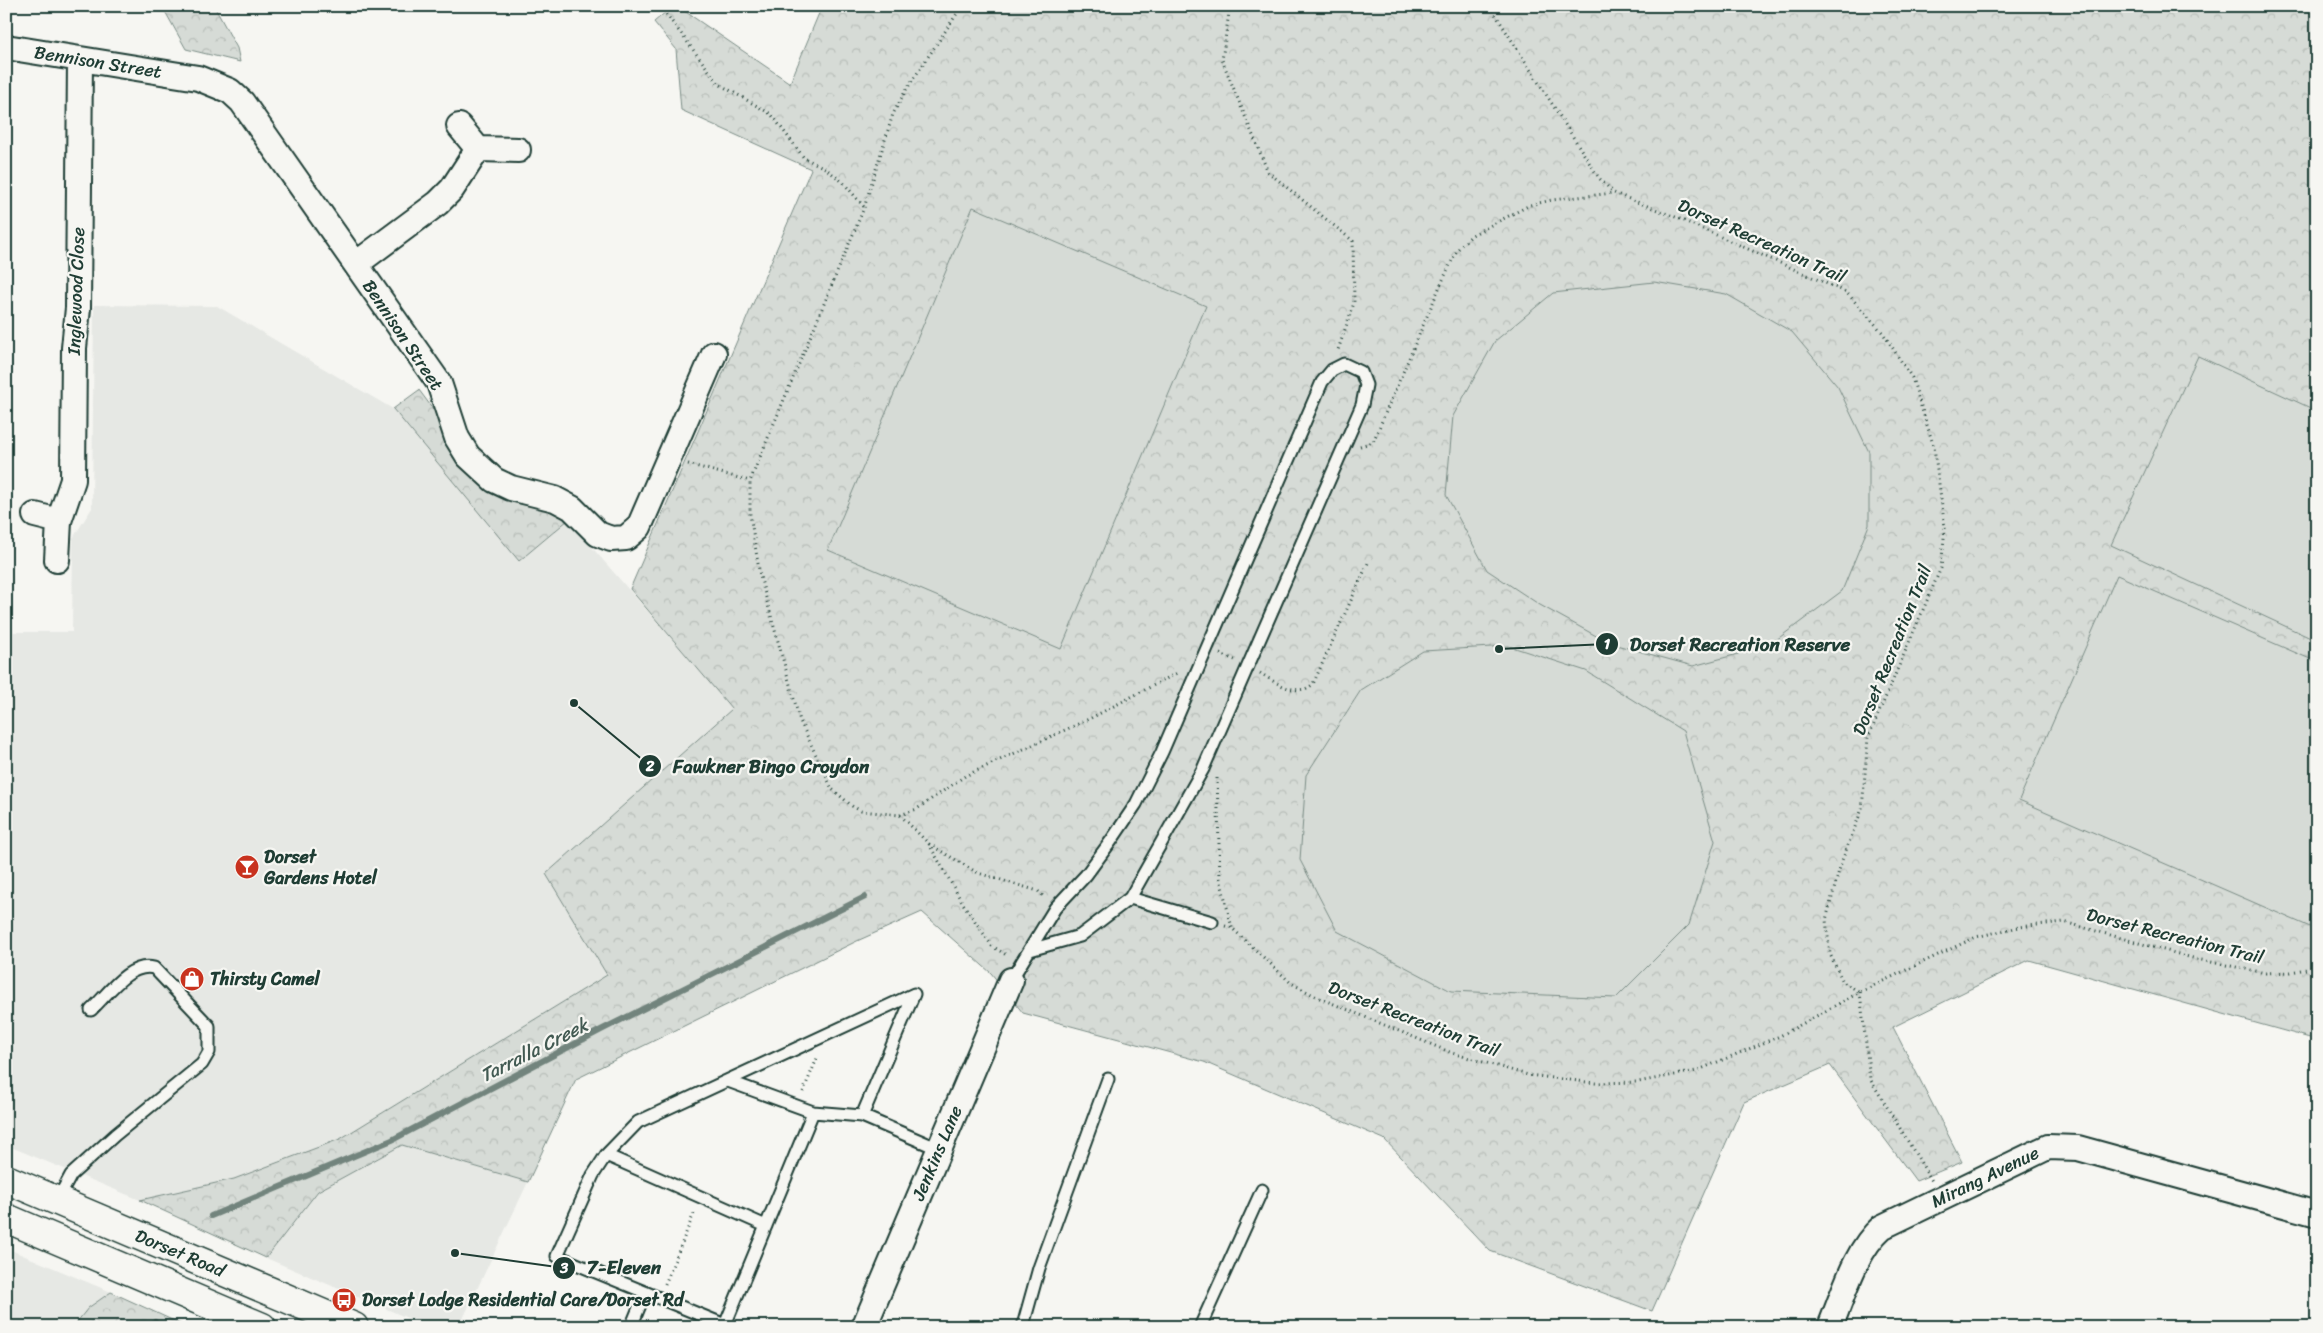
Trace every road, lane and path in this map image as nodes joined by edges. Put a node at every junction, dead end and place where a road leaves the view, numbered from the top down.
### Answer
1 (660, 6) edge
2 (962, 6) edge
3 (1230, 6) edge
4 (1490, 6) edge
5 (6, 47) edge
6 (80, 60) junction
7 (459, 126) dead end
8 (478, 149) junction
9 (518, 150) dead end
10 (1614, 192) junction
11 (864, 208) junction
12 (356, 264) junction
13 (714, 354) dead end
14 (1332, 370) junction
15 (1340, 454) junction
16 (669, 458) junction
17 (750, 481) junction
18 (35, 515) dead end
19 (58, 521) junction
20 (57, 560) dead end
21 (1368, 563) dead end
22 (1206, 648) junction
23 (1198, 666) junction
24 (1249, 666) junction
25 (1216, 741) junction
26 (900, 815) junction
27 (929, 844) junction
28 (1130, 898) junction
29 (1055, 908) junction
30 (1212, 922) dead end
31 (1030, 950) junction
32 (2317, 967) edge
33 (1016, 972) junction
34 (1860, 992) junction
35 (91, 1010) dead end
36 (827, 1035) junction
37 (1108, 1080) dead end
38 (728, 1081) junction
39 (797, 1106) junction
40 (813, 1112) junction
41 (862, 1116) junction
42 (939, 1149) junction
43 (606, 1155) junction
44 (6, 1179) edge
45 (1262, 1190) dead end
46 (1942, 1197) junction
47 (700, 1198) junction
48 (57, 1201) junction
49 (2317, 1214) edge
50 (6, 1218) edge
51 (766, 1226) junction
52 (43, 1233) junction
53 (645, 1293) junction
54 (659, 1298) junction
55 (262, 1327) edge
56 (354, 1327) edge
57 (631, 1327) edge
58 (864, 1327) edge
59 (1026, 1327) edge
60 (1200, 1327) edge
61 (1830, 1327) edge

1 - 11 path
2 - 11 path
3 - 14 path
4 - 10 path, Dorset Recreation Trail
5 - 6 street, Bennison Street
6 - 12 street, Bennison Street
6 - 19 street, Inglewood Close
7 - 8 street
8 - 9 street
8 - 12 street
10 - 15 path
10 - 34 path, Dorset Recreation Trail
11 - 17 path
12 - 16 street, Bennison Street
13 - 16 street, Bennison Street
14 - 15 lane
14 - 22 lane
15 - 24 lane
16 - 17 path
17 - 26 path
18 - 19 street
19 - 20 street, Inglewood Close
21 - 24 path
22 - 23 lane
22 - 24 path
23 - 26 path
23 - 29 lane
24 - 25 lane
25 - 28 lane
25 - 34 path, Dorset Recreation Trail
26 - 27 path
27 - 29 path
27 - 33 path
28 - 30 lane
28 - 31 lane
29 - 31 lane
31 - 33 lane
32 - 34 path, Dorset Recreation Trail
33 - 42 street, Jenkins Lane
34 - 46 path
35 - 48 lane
36 - 38 lane
36 - 39 path
36 - 41 lane
37 - 59 lane
38 - 39 lane
38 - 43 lane
39 - 40 lane
40 - 41 lane
40 - 51 lane
41 - 42 lane
42 - 58 street, Jenkins Lane
43 - 47 lane
43 - 53 lane
44 - 48 main road, Dorset Road
45 - 60 lane
46 - 49 street, Mirang Avenue
46 - 61 street, Mirang Avenue
47 - 51 lane
47 - 54 path
48 - 52 main road
48 - 56 main road, Dorset Road
50 - 52 main road, Dorset Road
51 - 54 lane
52 - 55 main road, Dorset Road
53 - 54 lane
53 - 57 lane

